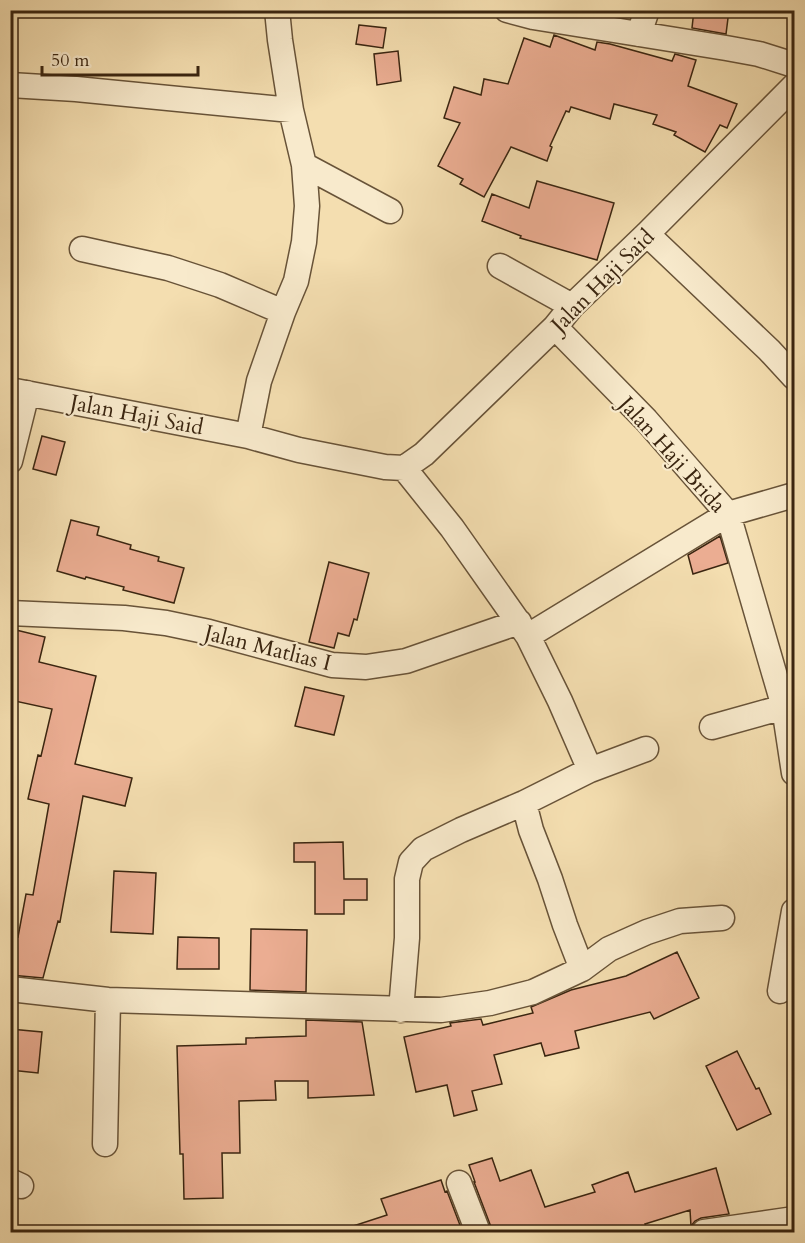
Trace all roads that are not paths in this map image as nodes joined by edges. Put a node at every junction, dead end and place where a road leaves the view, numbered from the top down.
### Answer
1 (277, 10) edge
2 (507, 10) edge
3 (647, 10) edge
4 (639, 34) junction
5 (795, 65) edge
6 (10, 85) edge
7 (795, 86) edge
8 (291, 110) junction
9 (304, 165) junction
10 (390, 211) dead end
11 (648, 234) junction
12 (82, 249) dead end
13 (500, 266) dead end
14 (572, 306) junction
15 (283, 312) junction
16 (555, 327) junction
17 (795, 377) edge
18 (19, 391) edge
19 (248, 435) junction
20 (10, 461) edge
21 (404, 468) junction
22 (795, 495) edge
23 (728, 514) junction
24 (10, 613) edge
25 (524, 629) junction
26 (784, 707) junction
27 (711, 728) dead end
28 (646, 749) dead end
29 (590, 770) junction
30 (795, 773) edge
31 (524, 803) junction
32 (795, 911) edge
33 (722, 918) dead end
34 (582, 969) junction
35 (10, 989) edge
36 (780, 991) dead end
37 (108, 1000) junction
38 (401, 1010) junction
39 (105, 1144) dead end
40 (459, 1183) dead end
41 (795, 1219) edge
42 (478, 1233) edge
43 (704, 1233) edge

1 - 8 street
2 - 4 street
3 - 4 street
4 - 5 street
6 - 8 street
7 - 11 street, Jalan Haji Said
8 - 9 street
9 - 10 street
9 - 15 street
11 - 14 street, Jalan Haji Said
11 - 17 street
12 - 15 street
13 - 14 street
14 - 16 street, Jalan Haji Said
15 - 19 street
16 - 21 street, Jalan Haji Said
16 - 23 street, Jalan Haji Brida
18 - 19 street, Jalan Haji Said
18 - 20 street
19 - 21 street, Jalan Haji Said
21 - 25 street
22 - 23 street
23 - 25 street
23 - 26 street, Jalan Haji Brida
24 - 25 street, Jalan Matlias I
25 - 29 street
26 - 27 street
26 - 30 street, Jalan Haji Brida
28 - 29 street
29 - 31 street
31 - 34 street
31 - 38 street
32 - 36 street
33 - 34 street
34 - 38 street
35 - 37 street
37 - 38 street
37 - 39 street
40 - 42 street
41 - 43 street

